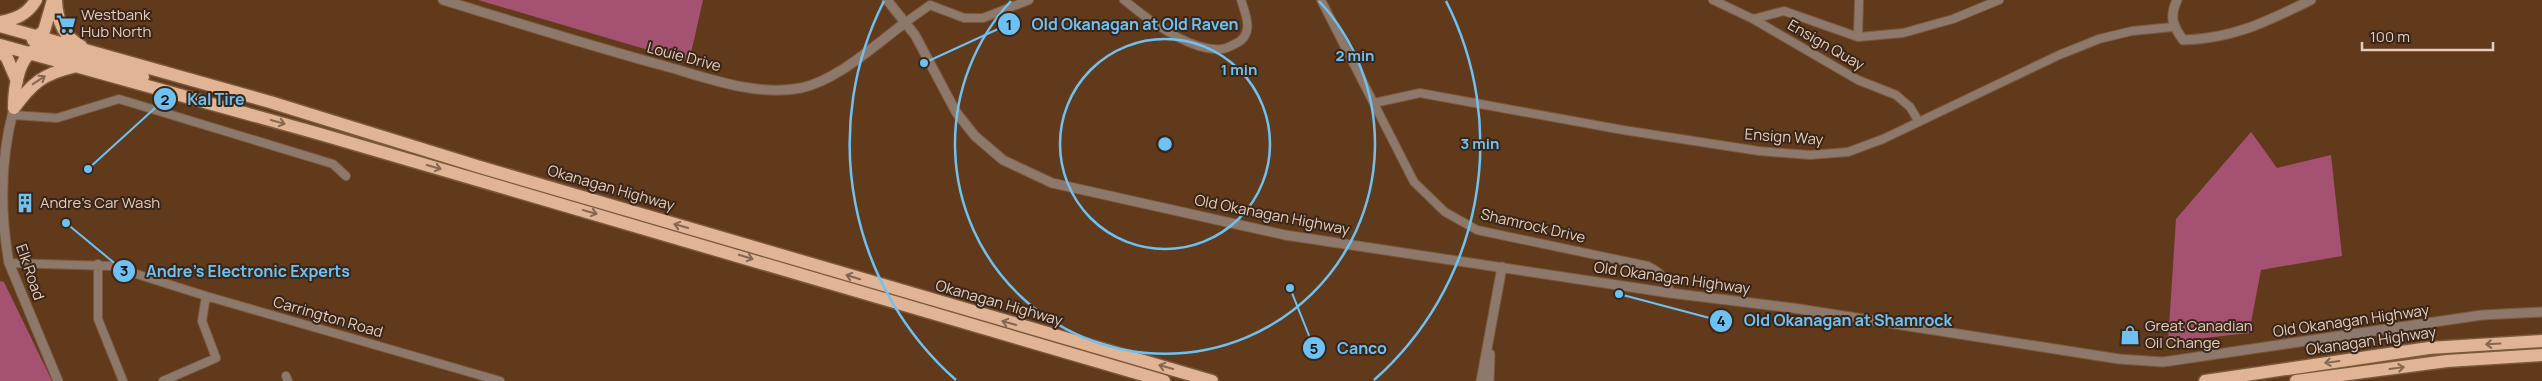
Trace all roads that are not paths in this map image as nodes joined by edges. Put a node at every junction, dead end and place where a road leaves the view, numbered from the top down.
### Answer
1 (36, 0) edge
2 (54, 0) edge
3 (443, 0) edge
4 (887, 0) edge
5 (1029, 0) edge
6 (1124, 0) edge
7 (1241, 0) edge
8 (1320, 0) edge
9 (1713, 0) edge
10 (1859, 0) edge
11 (1999, 0) edge
12 (2177, 0) edge
13 (2312, 0) edge
14 (1753, 19) junction
15 (906, 22) junction
16 (0, 24) edge
17 (2173, 27) junction
18 (0, 34) edge
19 (39, 37) junction
20 (1858, 37) junction
21 (0, 45) edge
22 (0, 51) edge
23 (29, 53) junction
24 (92, 53) junction
25 (75, 67) junction
26 (17, 81) junction
27 (270, 102) junction
28 (1374, 102) junction
29 (13, 111) junction
30 (1919, 122) junction
31 (346, 176) dead end
32 (5, 263) edge
33 (98, 264) junction
34 (1502, 267) junction
35 (1670, 293) junction
36 (206, 296) junction
37 (2542, 312) edge
38 (2542, 341) edge
39 (1490, 344) junction
40 (2542, 355) edge
41 (58, 381) edge
42 (123, 381) edge
43 (163, 381) edge
44 (500, 381) edge
45 (1164, 381) edge
46 (1212, 381) edge
47 (1481, 381) edge
48 (1489, 381) edge
49 (2205, 381) edge
50 (2296, 381) edge

1 - 16 highway
2 - 19 highway
2 - 24 highway
3 - 15 street, Louie Drive
4 - 15 street, Old Okanagan Highway
5 - 15 street
6 - 7 street
8 - 28 street, Shamrock Drive
9 - 14 street, Ensign Quay
10 - 20 street
11 - 20 street
12 - 17 street
13 - 17 street
14 - 20 street
14 - 30 street, Ensign Quay
15 - 34 street, Old Okanagan Highway
16 - 19 highway, Okanagan Highway
17 - 30 street, Ensign Way
18 - 19 highway
19 - 24 highway, Okanagan Highway
21 - 23 highway, Okanagan Highway
22 - 26 highway
23 - 25 highway, Okanagan Highway
23 - 26 highway
23 - 27 highway
24 - 27 highway, Okanagan Highway
29 -> 25 highway
25 -> 45 highway, Okanagan Highway
26 - 29 highway
46 -> 27 highway, Okanagan Highway
28 - 30 street, Ensign Way
28 - 35 street, Shamrock Drive
29 - 31 street
29 - 32 street, Elk Road
32 - 33 street, Carrington Road
32 - 41 street, Elk Road
33 - 36 street, Carrington Road
33 - 42 street
34 - 35 street, Old Okanagan Highway
34 - 39 street
35 - 37 street, Old Okanagan Highway
36 - 43 street
36 - 44 street, Carrington Road
38 -> 49 highway, Okanagan Highway
39 - 47 street
39 - 48 street
50 -> 40 highway, Okanagan Highway

